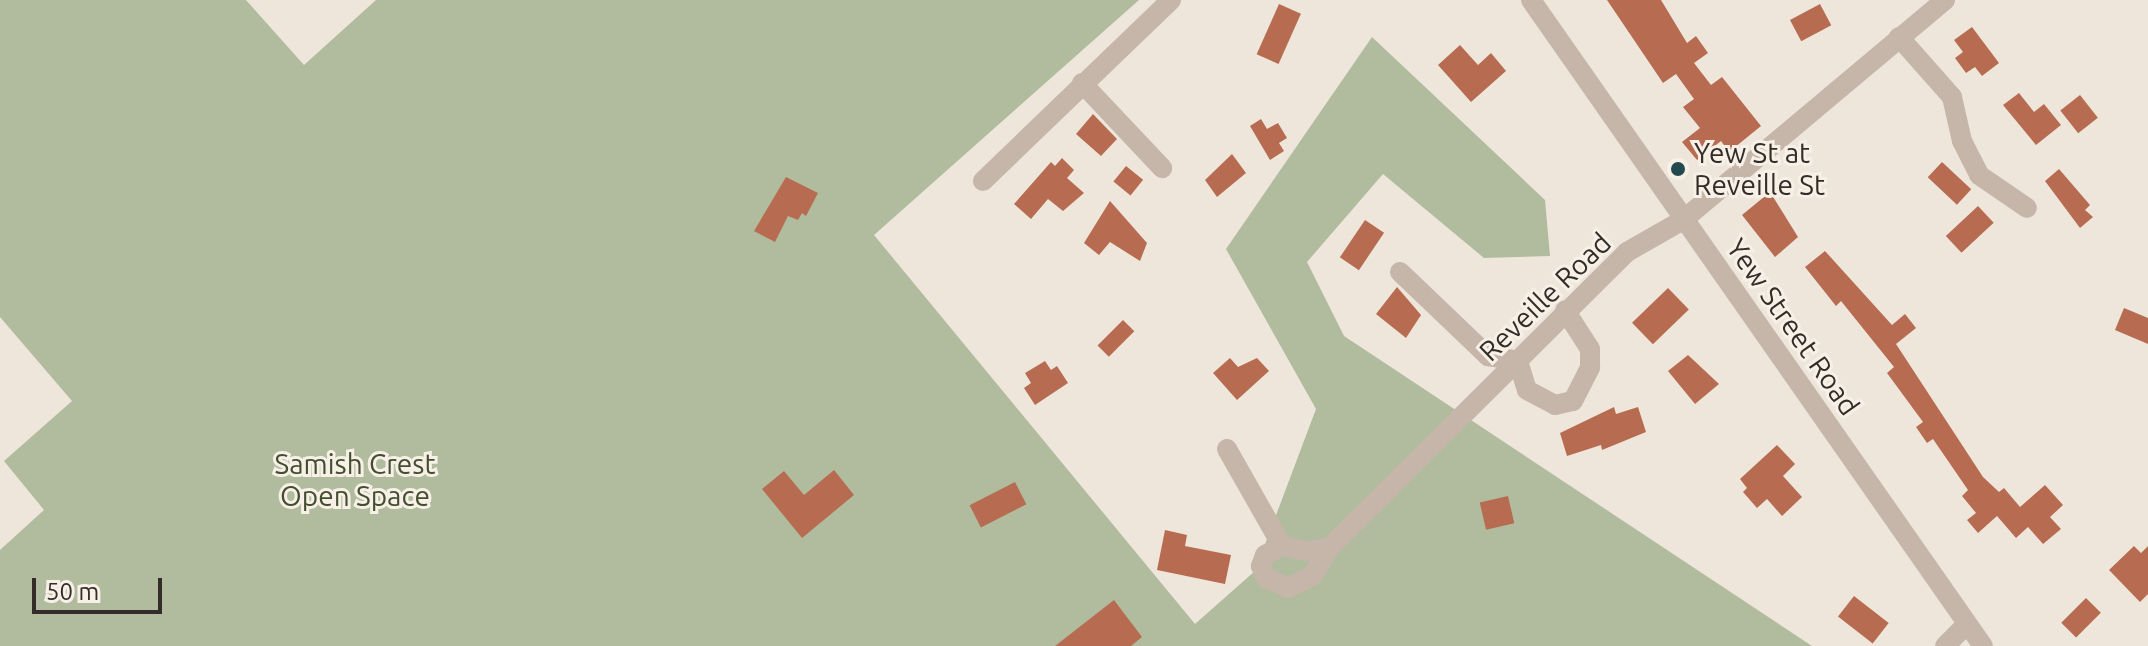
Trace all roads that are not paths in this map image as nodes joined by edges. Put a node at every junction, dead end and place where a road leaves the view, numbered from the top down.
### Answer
1 (1171, 0) edge
2 (1531, 0) edge
3 (1945, 0) edge
4 (1899, 37) junction
5 (1082, 83) junction
6 (1162, 168) dead end
7 (983, 181) dead end
8 (2027, 208) dead end
9 (1683, 220) junction
10 (1400, 272) dead end
11 (1565, 310) junction
12 (1518, 361) junction
13 (1227, 449) dead end
14 (1282, 546) junction
15 (1330, 547) junction
16 (1967, 624) junction
17 (1945, 646) edge
18 (1983, 646) edge

1 - 5 street
2 - 9 street, Yew Street Road
3 - 4 street, Reveille Road
4 - 8 street
4 - 9 street, Reveille Road
5 - 6 street
5 - 7 street
9 - 11 street, Reveille Road
9 - 16 street, Yew Street Road
10 - 12 street
11 - 12 street, Reveille Road
11 - 12 street
12 - 15 street, Reveille Road
13 - 14 street
14 - 15 street
14 - 15 street, Reveille Road
16 - 17 street
16 - 18 street, Yew Street Road

